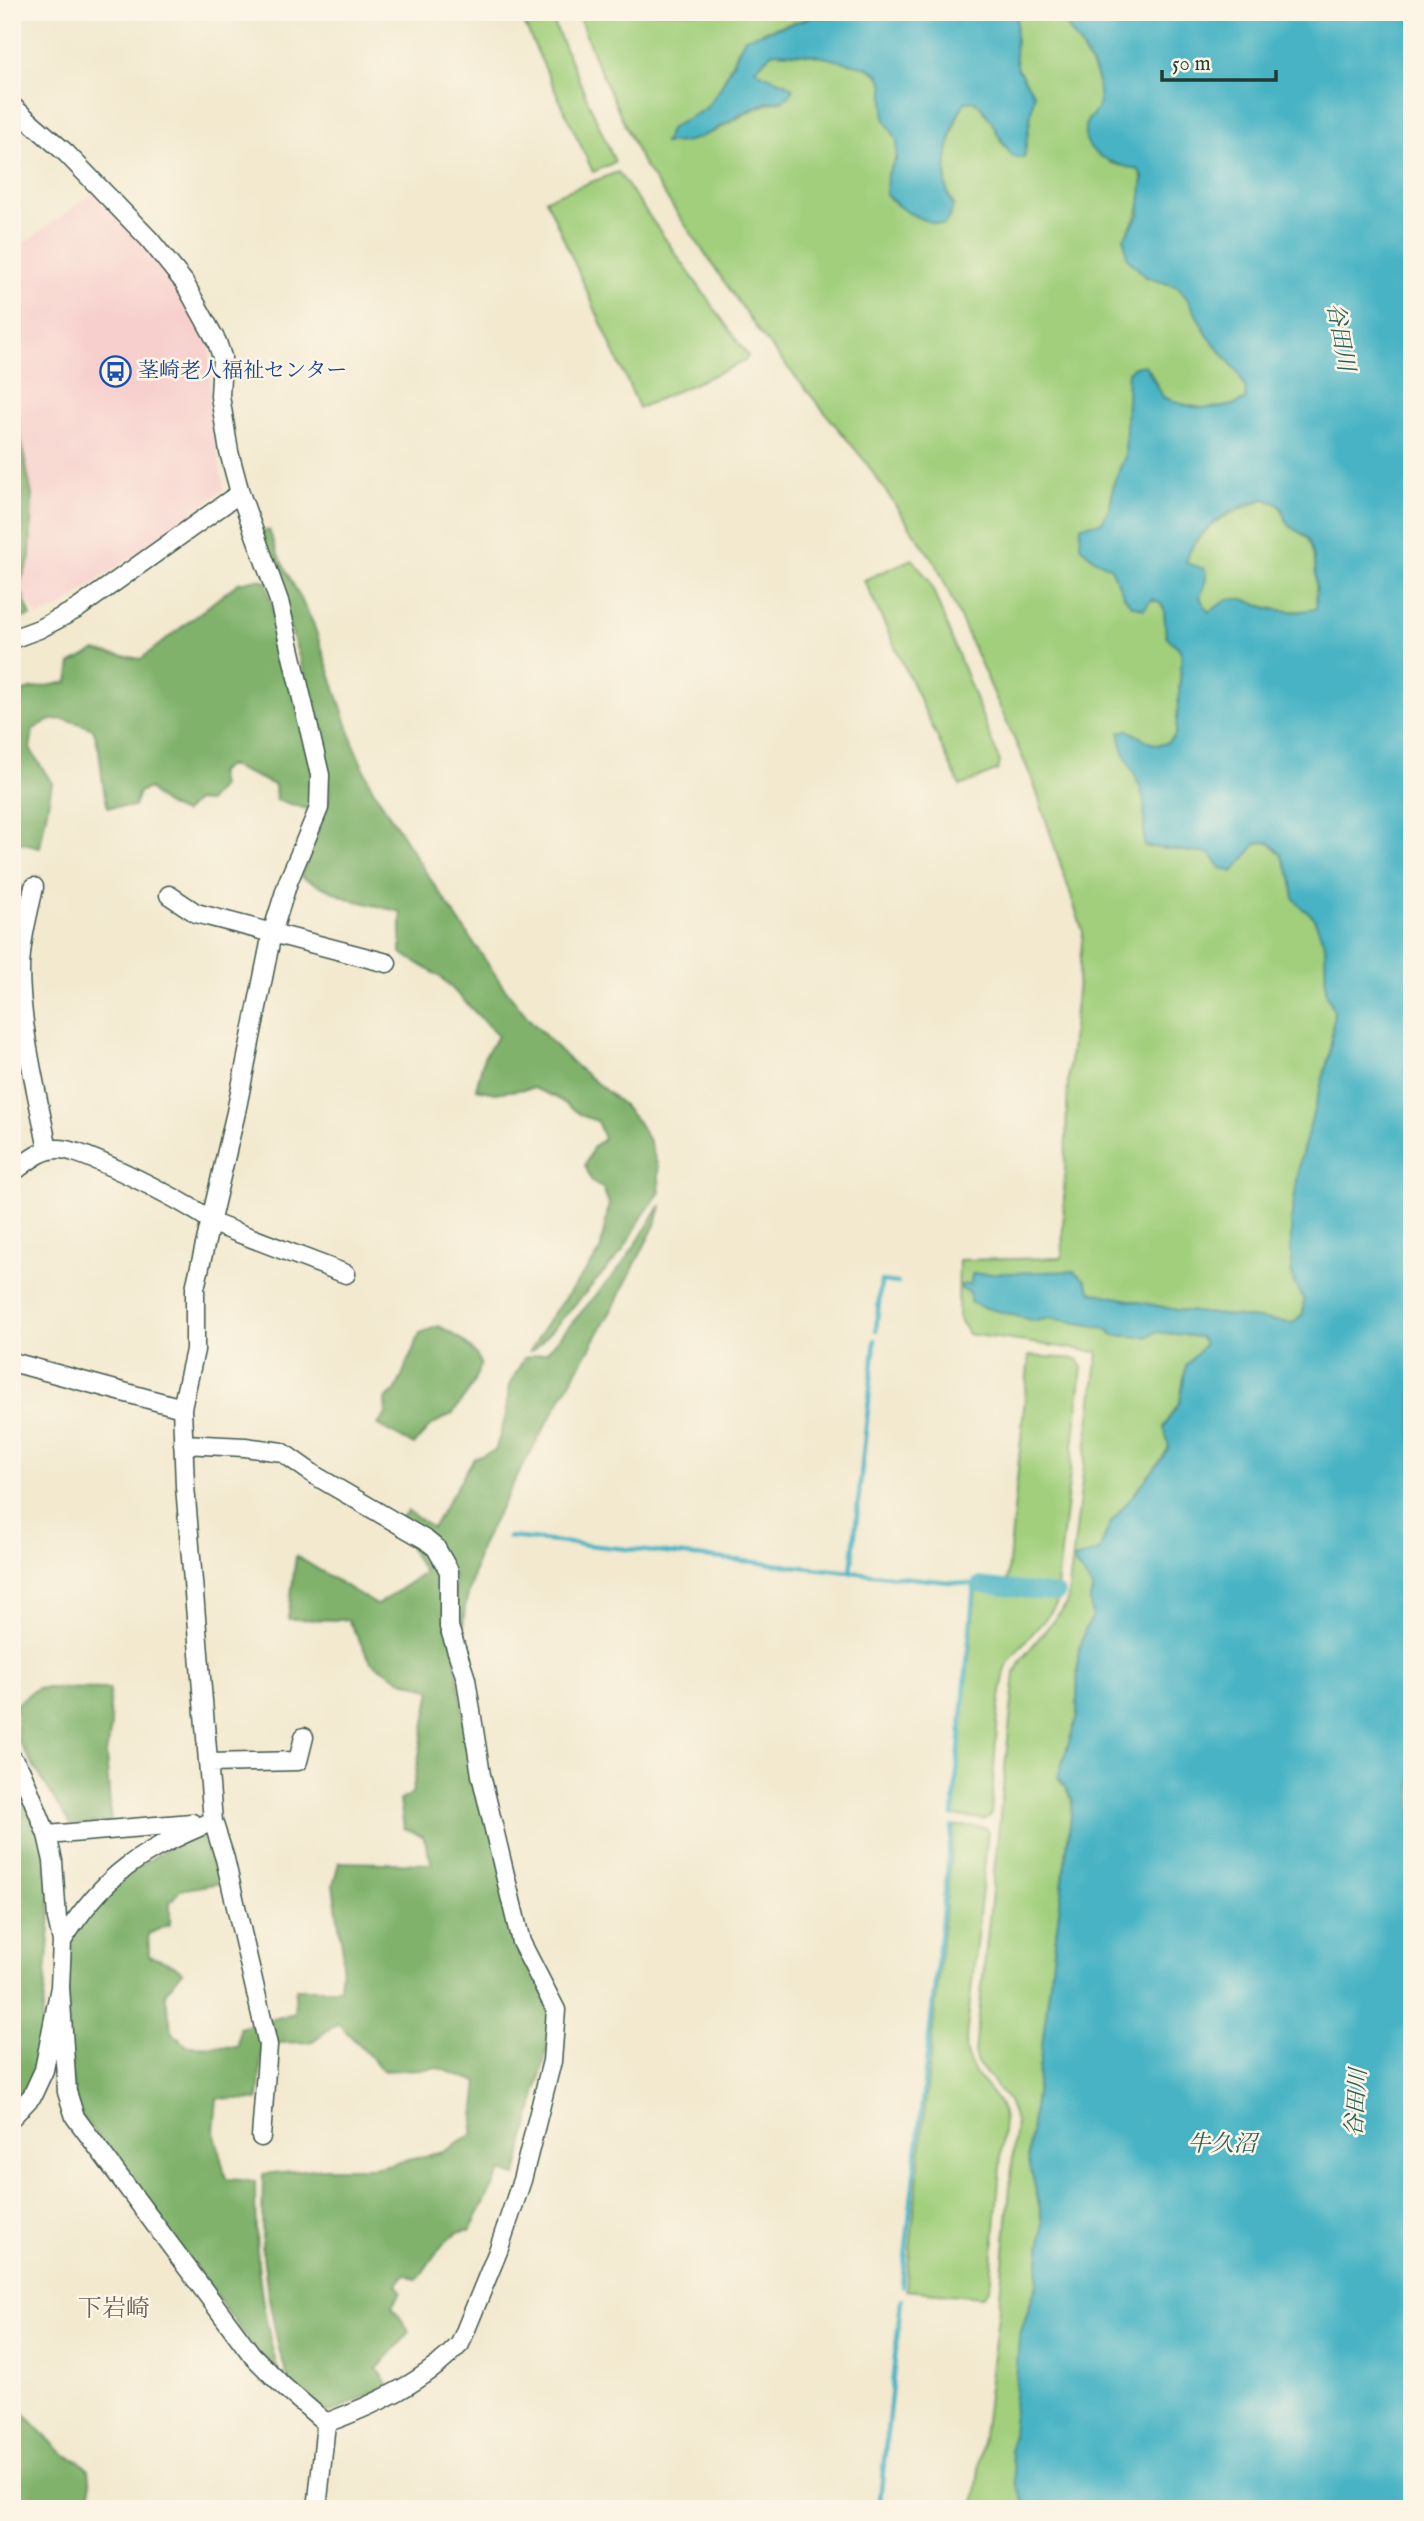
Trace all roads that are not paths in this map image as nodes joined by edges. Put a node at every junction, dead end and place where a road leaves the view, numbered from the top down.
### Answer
1 (12, 106) edge
2 (240, 493) junction
3 (12, 639) edge
4 (34, 887) dead end
5 (169, 895) dead end
6 (271, 933) junction
7 (387, 963) dead end
8 (48, 1150) junction
9 (12, 1173) edge
10 (211, 1220) junction
11 (346, 1274) dead end
12 (12, 1362) edge
13 (182, 1408) junction
14 (183, 1444) junction
15 (304, 1737) dead end
16 (12, 1758) edge
17 (209, 1763) junction
18 (213, 1821) junction
19 (47, 1835) junction
20 (62, 1941) junction
21 (60, 1987) junction
22 (12, 2117) edge
23 (261, 2137) dead end
24 (326, 2423) junction
25 (317, 2509) edge

1 - 2 street
2 - 3 street
2 - 6 street
4 - 8 street
5 - 6 street
6 - 7 street
6 - 10 street
8 - 9 street
8 - 10 street
10 - 11 street
10 - 13 street
12 - 13 street
13 - 14 street
14 - 17 street
14 - 24 street
15 - 17 street
16 - 19 street
17 - 18 street
18 - 19 street
18 - 20 street
18 - 23 street
19 - 20 street
20 - 21 street
21 - 22 street
21 - 24 street
24 - 25 street

